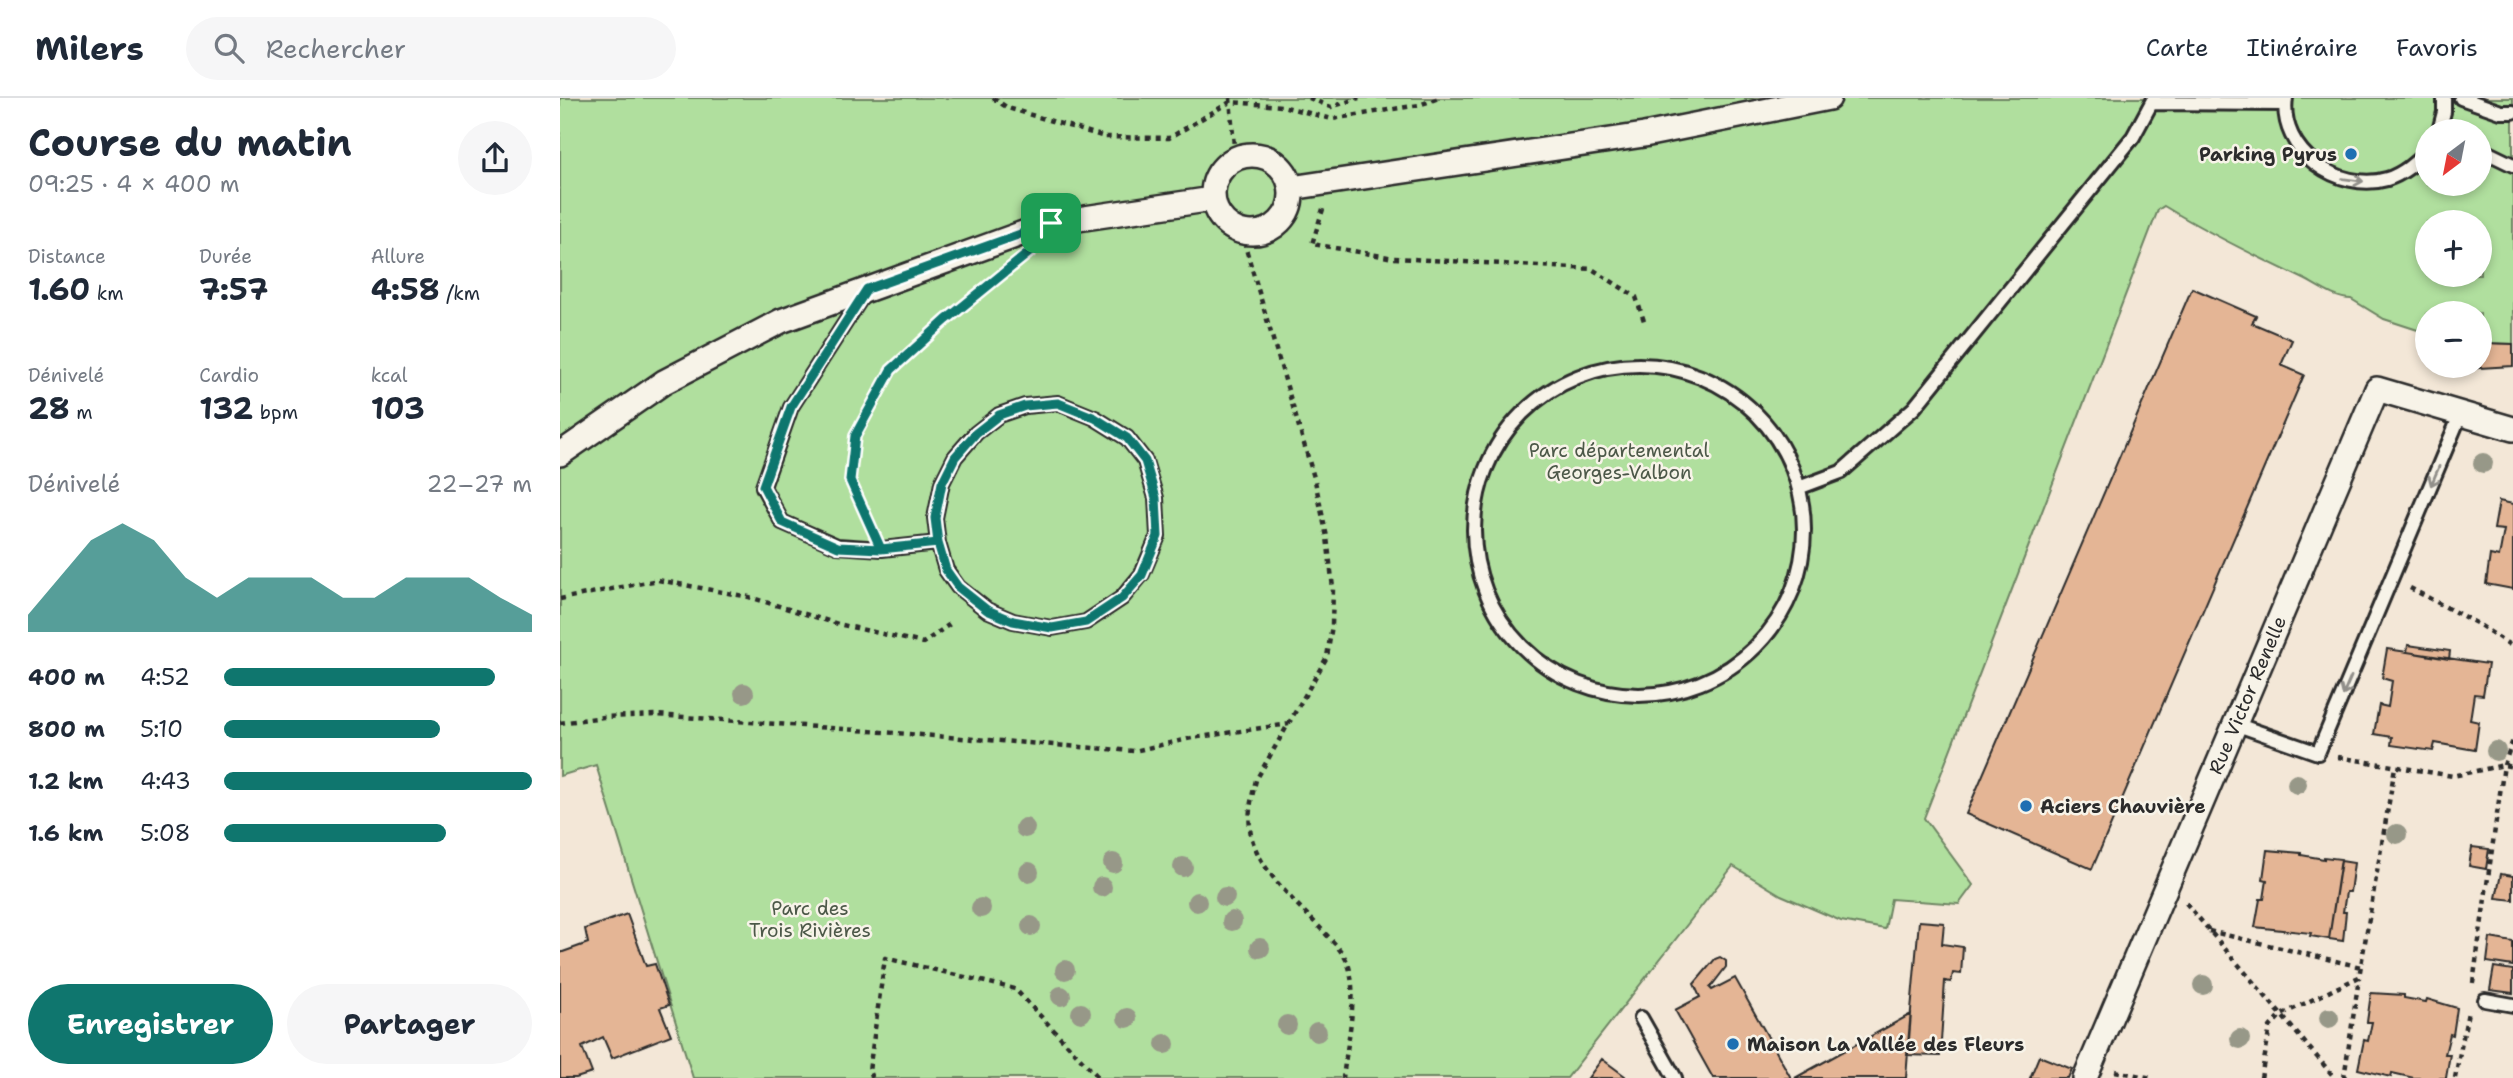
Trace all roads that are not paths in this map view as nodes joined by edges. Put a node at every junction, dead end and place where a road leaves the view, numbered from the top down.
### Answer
1 (1829, 98) edge
2 (2444, 98) edge
3 (2461, 98) edge
4 (2153, 100) edge
5 (2285, 101) edge
6 (2513, 112) edge
7 (2442, 119) edge
8 (2492, 155) edge
9 (2415, 163) edge
10 (2513, 165) edge
11 (1291, 188) junction
12 (1213, 199) junction
13 (867, 289) junction
14 (2461, 413) junction
15 (2513, 429) edge
16 (560, 454) edge
17 (1801, 487) junction
18 (938, 543) junction
19 (2235, 724) junction
20 (2485, 1000) road end
21 (2513, 1005) edge
22 (1641, 1018) dead end
23 (2087, 1072) edge
24 (1675, 1078) edge

1 - 11 street
2 - 7 lane
3 - 6 lane
4 - 5 lane
4 - 17 lane
5 -> 9 lane
8 - 10 lane
11 - 12 street
11 - 12 street
12 - 13 street
13 - 16 street
13 - 18 lane
14 - 15 street
14 - 19 street, Rue Victor Renelle
14 -> 19 lane
17 - 17 lane
18 - 18 lane
19 - 23 street, Rue Victor Renelle
20 - 21 lane
22 - 24 lane

